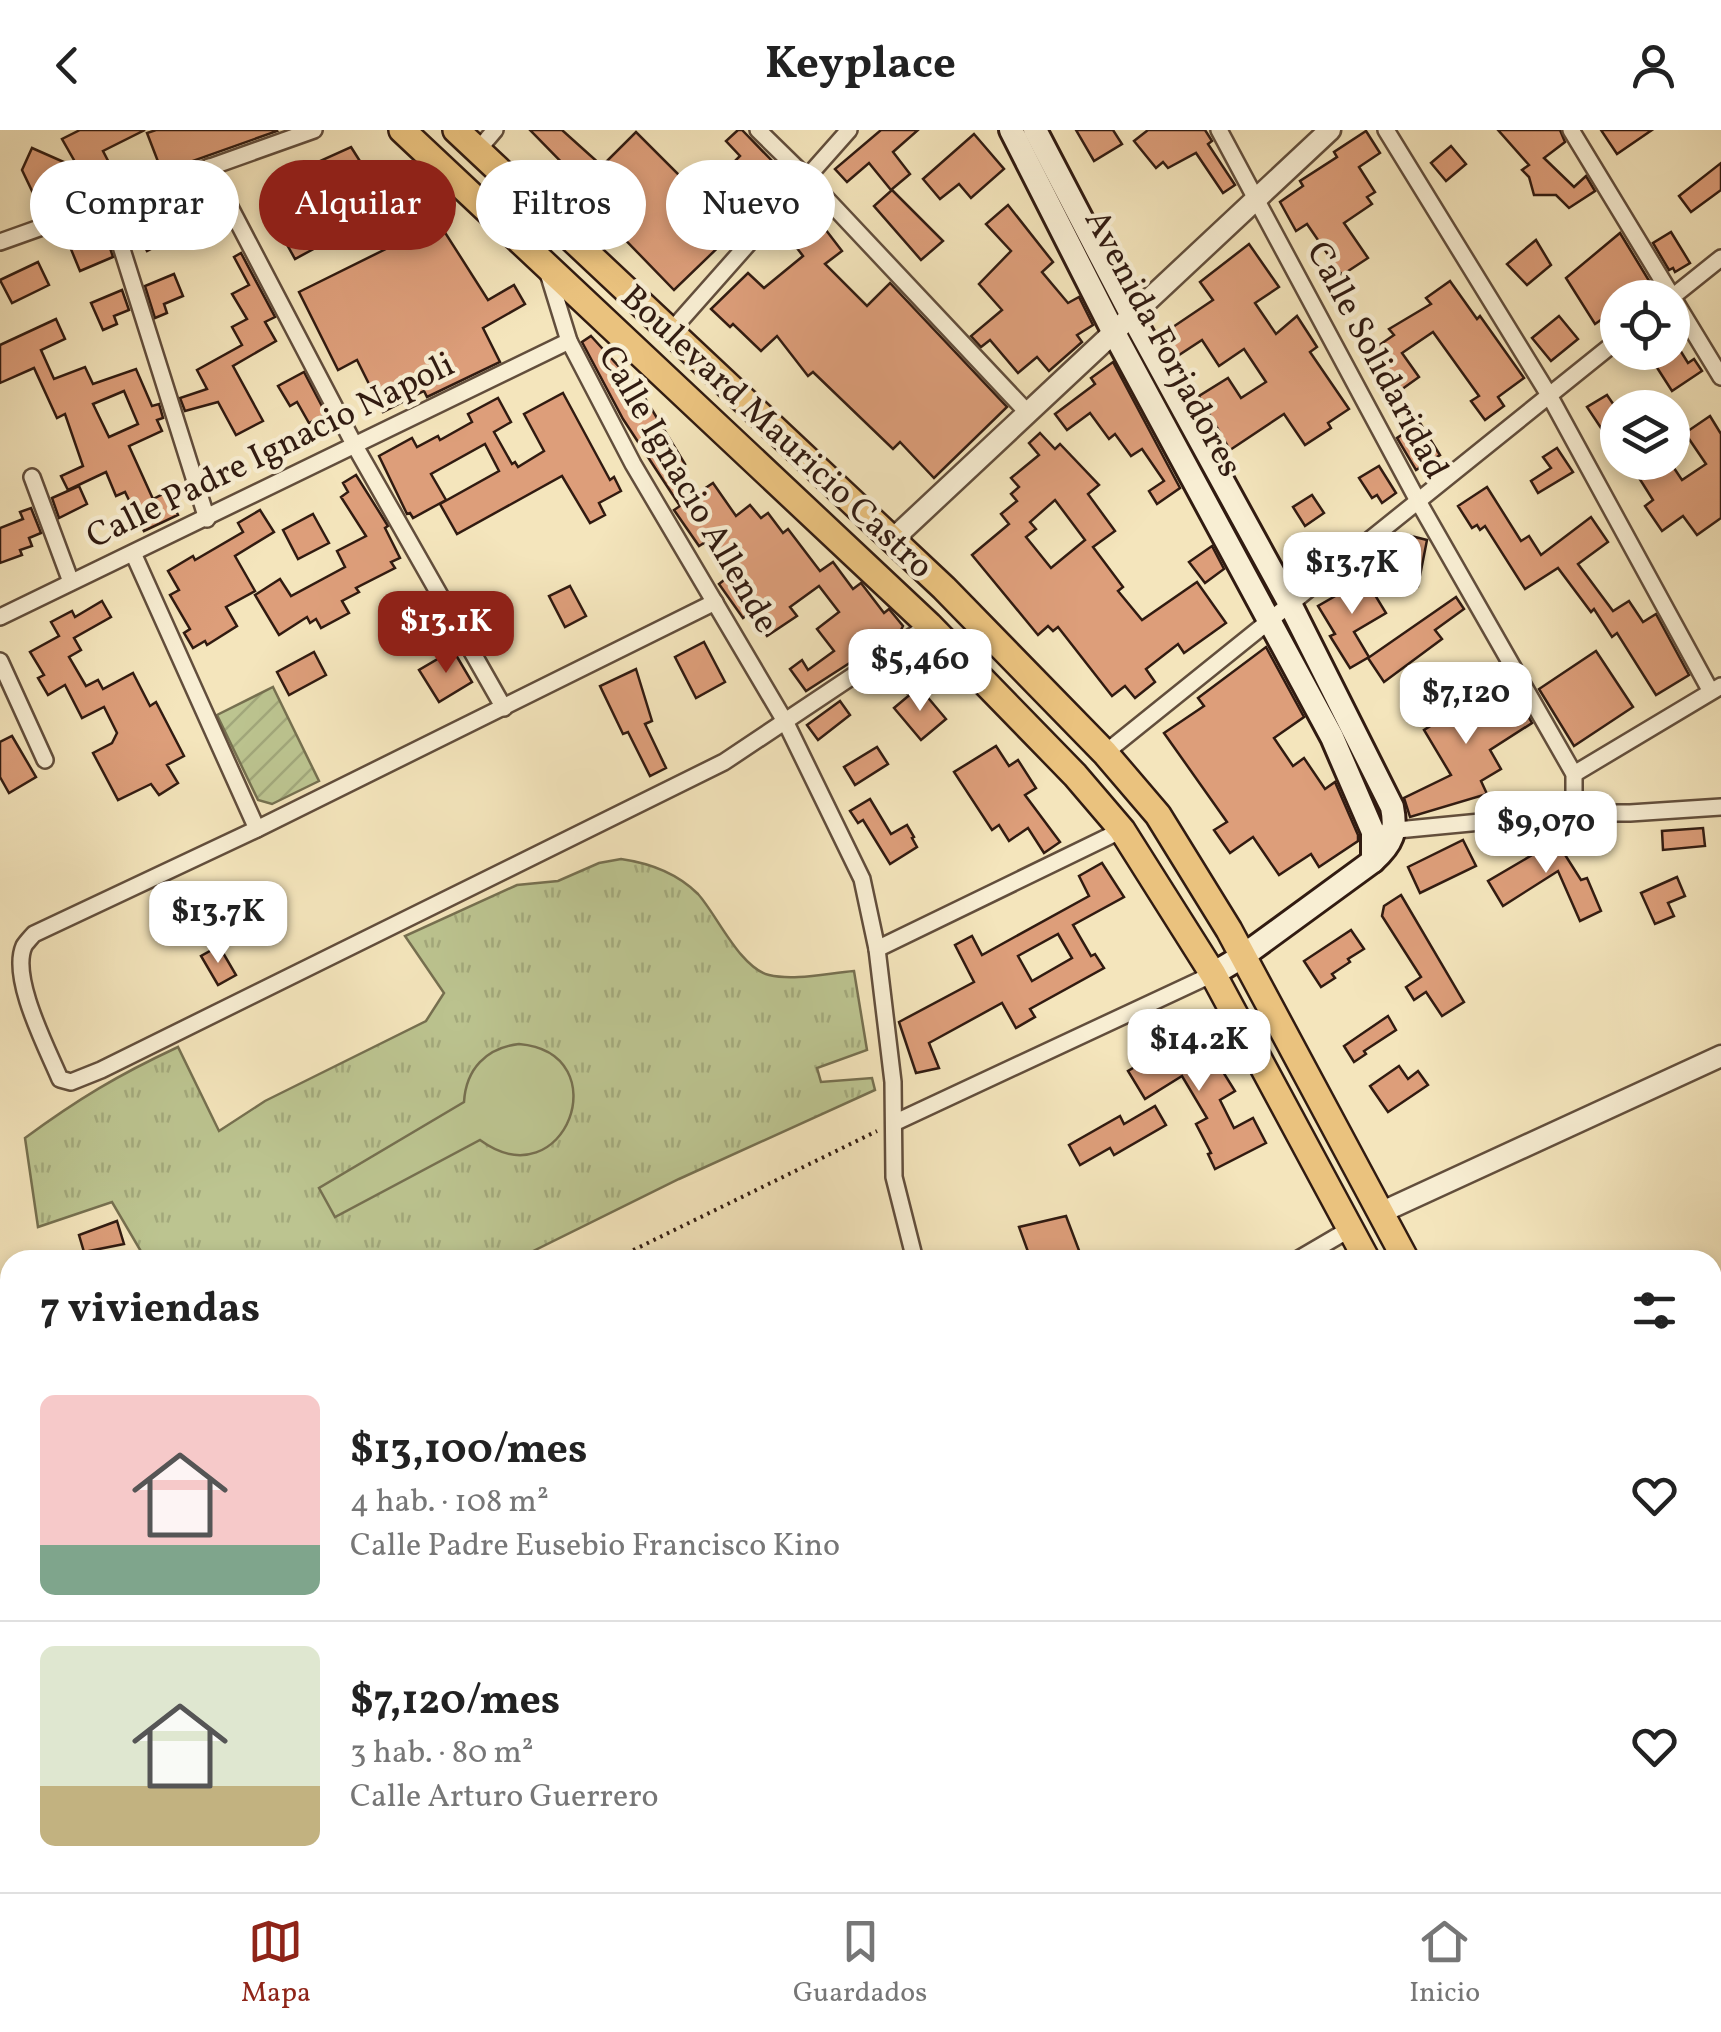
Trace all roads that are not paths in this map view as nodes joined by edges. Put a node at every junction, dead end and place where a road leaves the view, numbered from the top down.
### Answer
1 (314, 130) edge
2 (402, 130) edge
3 (456, 130) edge
4 (758, 130) edge
5 (849, 130) edge
6 (1011, 130) edge
7 (1036, 130) edge
8 (1220, 130) edge
9 (1330, 130) edge
10 (1386, 130) edge
11 (1571, 130) edge
12 (487, 140) edge
13 (226, 160) edge
14 (789, 160) edge
15 (822, 160) edge
16 (1254, 199) junction
17 (835, 208) edge
18 (239, 224) edge
19 (30, 232) edge
20 (0, 242) edge
21 (122, 250) edge
22 (742, 250) edge
23 (1721, 258) edge
24 (544, 261) junction
25 (1662, 280) edge
26 (1690, 283) edge
27 (1131, 314) junction
28 (1690, 326) edge
29 (671, 331) junction
30 (1113, 331) junction
31 (568, 342) junction
32 (1600, 355) edge
33 (1721, 377) edge
34 (1550, 395) junction
35 (1027, 412) junction
36 (355, 446) junction
37 (32, 476) dead end
38 (1418, 501) junction
39 (207, 519) junction
40 (892, 540) junction
41 (133, 552) junction
42 (71, 582) junction
43 (715, 602) junction
44 (1290, 604) junction
45 (0, 617) edge
46 (1268, 620) junction
47 (929, 625) junction
48 (0, 661) edge
49 (1716, 688) edge
50 (504, 708) junction
51 (786, 723) junction
52 (1105, 753) junction
53 (45, 760) dead end
54 (1574, 774) junction
55 (1721, 806) edge
56 (1574, 813) junction
57 (257, 829) junction
58 (1122, 830) junction
59 (1384, 831) junction
60 (877, 948) junction
61 (1243, 956) junction
62 (1212, 974) junction
63 (1721, 1056) edge
64 (894, 1122) junction
65 (1380, 1213) junction
66 (1350, 1229) junction
67 (912, 1250) edge
68 (1313, 1250) edge
69 (1361, 1250) edge
70 (1400, 1250) edge

1 - 13 street
2 - 24 main road, Boulevard Mauricio Castro
3 - 12 main road, Boulevard Mauricio Castro
4 - 14 street
5 - 15 street
6 - 30 main road, Avenida Forjadores
7 - 27 main road, Avenida Forjadores
8 - 16 street, Calle Solidaridad
9 - 16 street
10 - 34 street
11 - 25 street
12 - 29 main road, Boulevard Mauricio Castro
16 - 27 street
16 - 38 street, Calle Solidaridad
17 - 35 street
18 - 36 street
19 - 20 street
21 - 39 street
22 - 29 street
23 - 26 street
24 - 31 street, Calle Ignacio Allende
24 - 47 main road, Boulevard Mauricio Castro
27 - 30 street
27 - 44 main road, Avenida Forjadores
28 - 33 street
29 - 40 main road, Boulevard Mauricio Castro
30 - 35 street
30 - 46 main road, Avenida Forjadores
31 - 36 street, Calle Padre Ignacio Napoli
31 - 43 street, Calle Ignacio Allende
32 - 34 street
34 - 38 street
34 - 49 street
35 - 40 street
36 - 39 street, Calle Padre Ignacio Napoli
36 - 50 street
37 - 42 street
38 - 44 street
38 - 54 street, Calle Solidaridad
39 - 41 street, Calle Padre Ignacio Napoli
40 - 52 main road, Boulevard Mauricio Castro
41 - 42 street, Calle Padre Ignacio Napoli
41 - 57 street
42 - 45 street, Calle Padre Ignacio Napoli
43 - 50 street
43 - 51 street, Calle Ignacio Allende
44 - 46 street
44 - 59 main road, Avenida Forjadores
46 - 52 street
46 - 59 main road, Avenida Forjadores
47 - 51 street
47 - 58 main road, Boulevard Mauricio Castro
48 - 53 street
49 - 54 street
50 - 57 street
51 - 57 street
51 - 60 street, Calle Ignacio Allende
52 - 61 main road, Boulevard Mauricio Castro
54 - 56 street
55 - 56 street
56 - 59 street
58 - 60 street
58 - 62 main road, Boulevard Mauricio Castro
59 - 61 main road
60 - 64 street, Calle Ignacio Allende
61 - 62 main road
61 - 65 main road, Boulevard Mauricio Castro
62 - 64 street
62 - 66 main road, Boulevard Mauricio Castro
63 - 65 street
64 - 67 street, Calle Ignacio Allende
65 - 70 main road, Boulevard Mauricio Castro
66 - 68 street
66 - 69 main road, Boulevard Mauricio Castro

